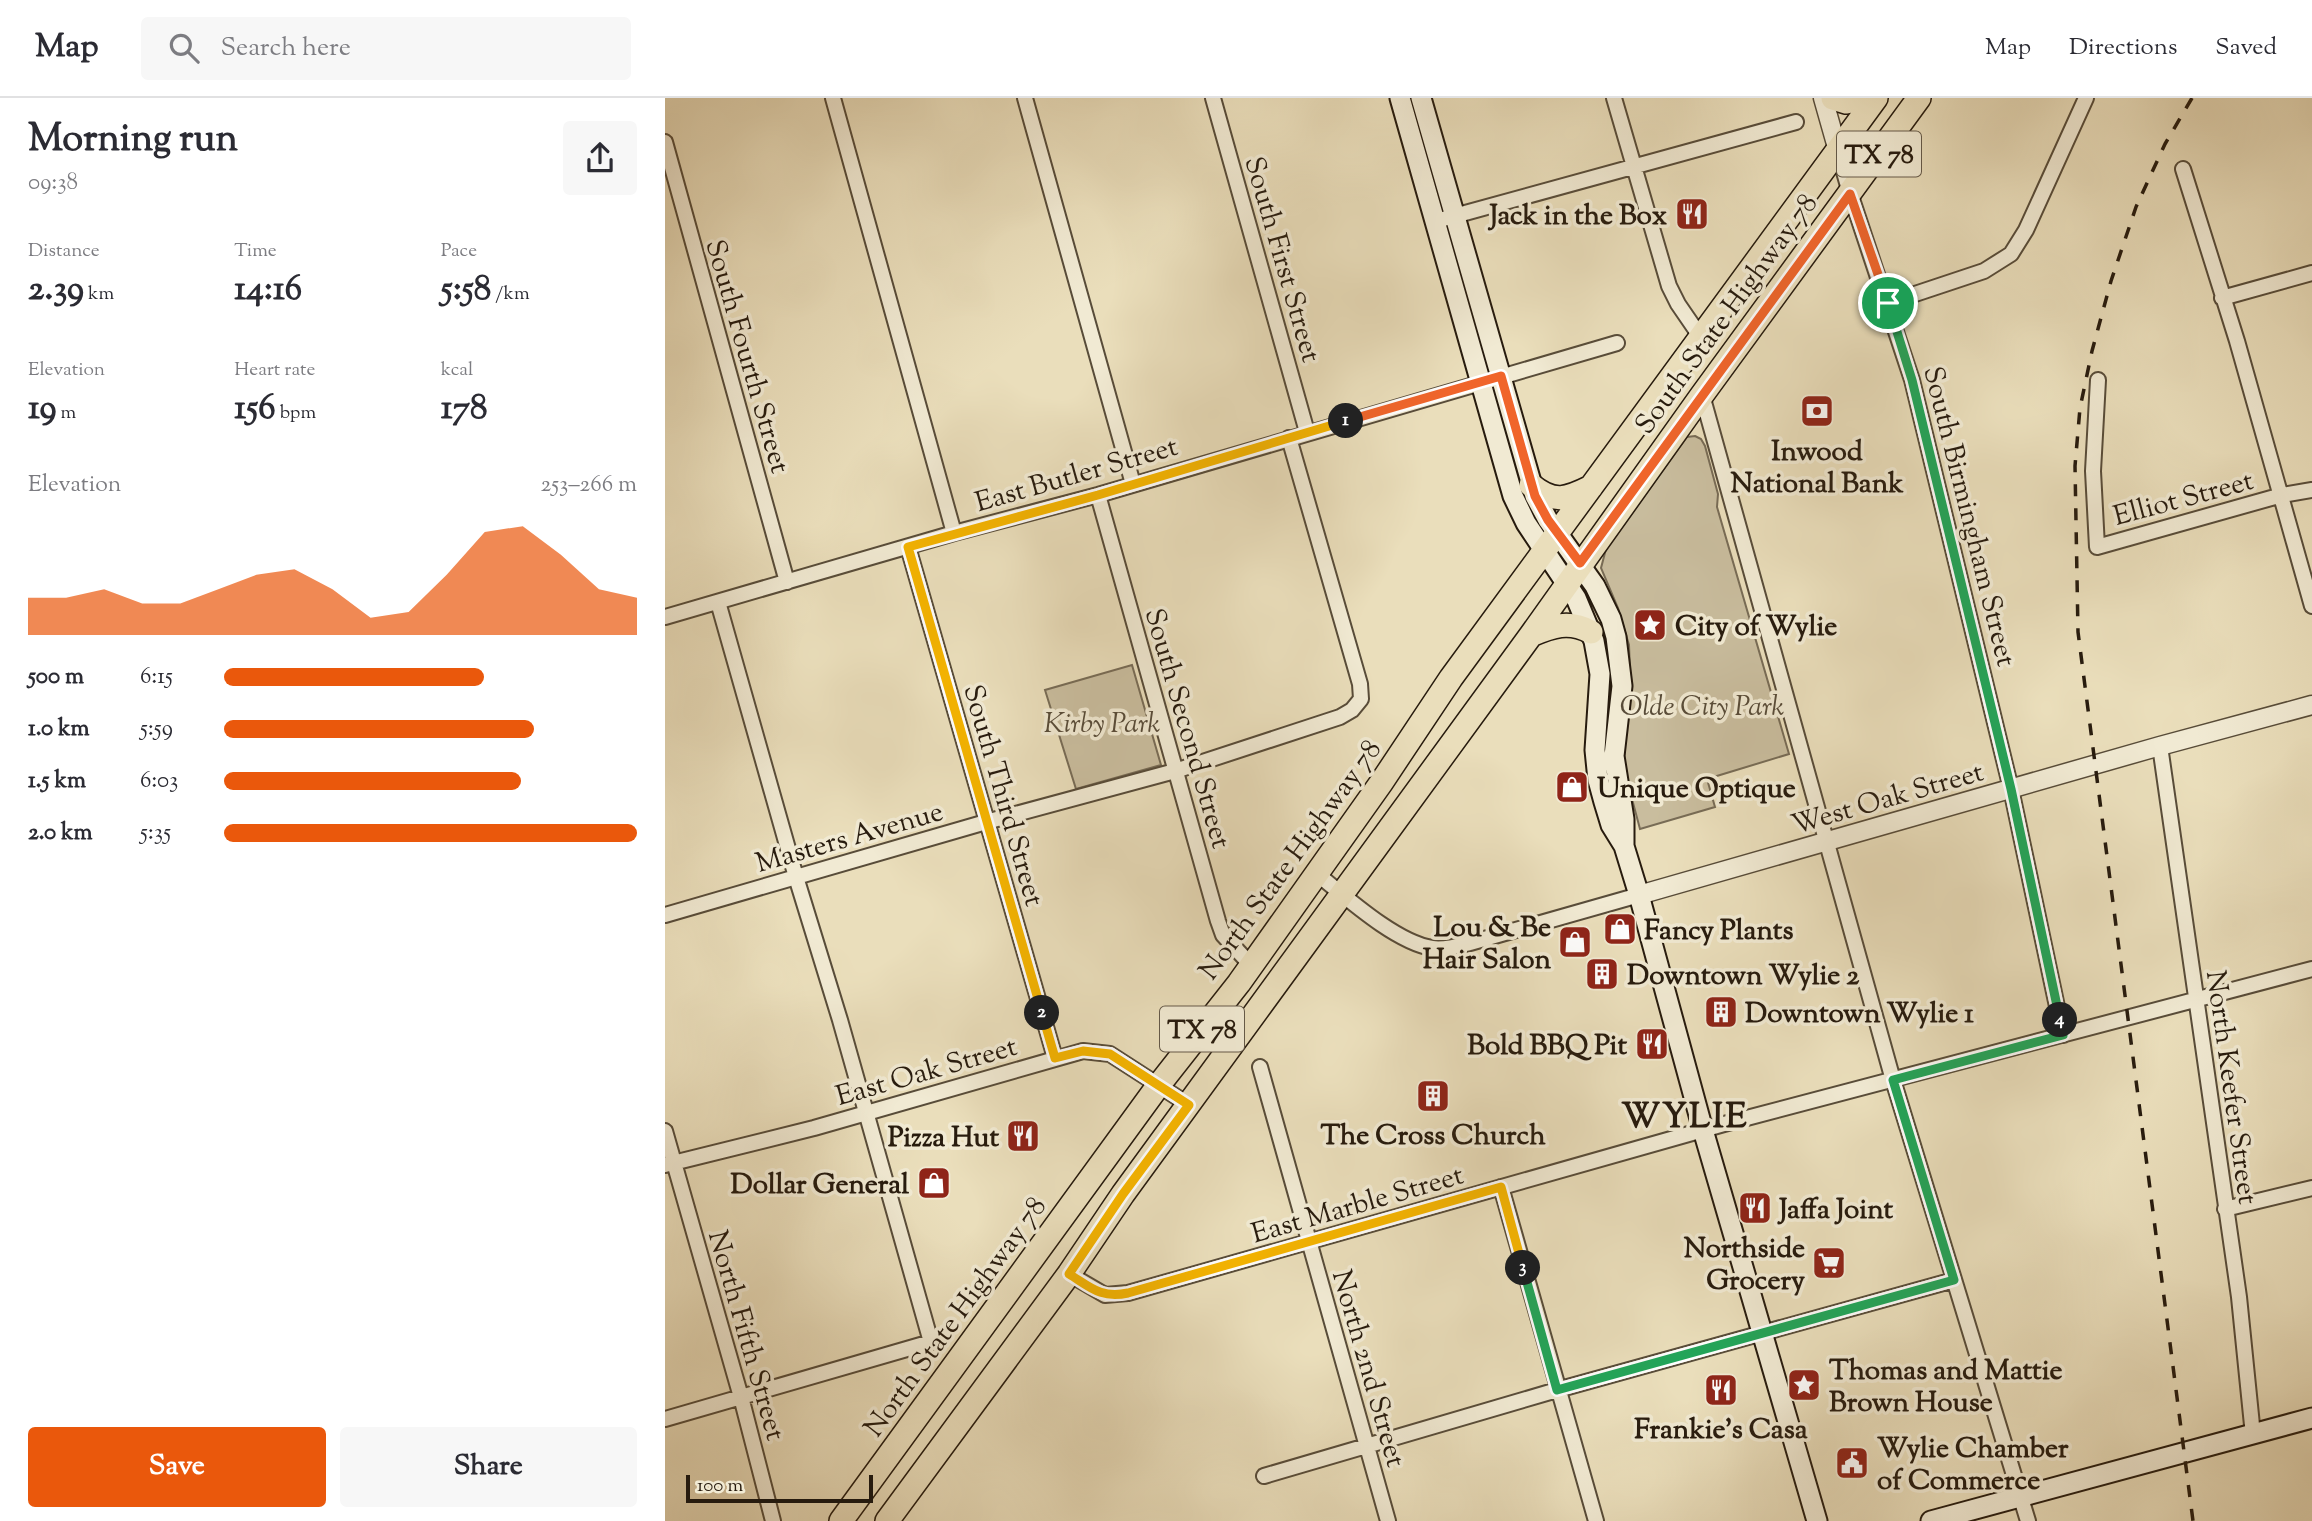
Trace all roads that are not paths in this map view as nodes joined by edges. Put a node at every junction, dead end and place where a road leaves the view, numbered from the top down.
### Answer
1 (833, 98) edge
2 (1025, 98) edge
3 (1213, 98) edge
4 (1400, 98) edge
5 (1421, 98) edge
6 (1614, 98) edge
7 (1823, 98) edge
8 (1833, 98) edge
9 (1864, 98) edge
10 (1876, 98) edge
11 (1919, 98) edge
12 (2086, 98) edge
13 (1796, 122) dead end
14 (665, 142) edge
15 (1838, 151) junction
16 (1635, 166) junction
17 (2183, 169) dead end
18 (1850, 194) junction
19 (1456, 215) junction
20 (1436, 221) junction
21 (2312, 273) edge
22 (2222, 298) junction
23 (1888, 303) junction
24 (1702, 339) junction
25 (1617, 343) dead end
26 (1501, 376) junction
27 (2098, 380) dead end
28 (1480, 382) junction
29 (1702, 395) junction
30 (1307, 432) junction
31 (1289, 438) junction
32 (1133, 484) junction
33 (1531, 485) junction
34 (1591, 487) junction
35 (2312, 490) edge
36 (1098, 495) junction
37 (2282, 495) junction
38 (954, 533) junction
39 (1551, 542) junction
40 (908, 547) junction
41 (1580, 563) junction
42 (787, 582) junction
43 (1566, 583) junction
44 (718, 602) junction
45 (2312, 606) edge
46 (665, 617) edge
47 (1591, 632) junction
48 (1531, 635) junction
49 (2312, 705) edge
50 (2160, 746) junction
51 (1175, 771) junction
52 (2011, 789) junction
53 (986, 822) junction
54 (1826, 842) junction
55 (1624, 846) junction
56 (1316, 873) junction
57 (796, 877) junction
58 (1341, 893) junction
59 (1639, 895) junction
60 (665, 915) edge
61 (1250, 964) junction
62 (2312, 969) edge
63 (2197, 1000) junction
64 (2063, 1035) junction
65 (1055, 1058) junction
66 (1260, 1067) dead end
67 (1893, 1080) junction
68 (1158, 1086) junction
69 (1189, 1105) junction
70 (865, 1113) junction
71 (1703, 1130) junction
72 (665, 1131) edge
73 (669, 1164) edge
74 (1501, 1187) junction
75 (2312, 1188) edge
76 (2225, 1209) junction
77 (1310, 1242) junction
78 (1069, 1274) junction
79 (1954, 1280) junction
80 (1763, 1334) junction
81 (1557, 1390) junction
82 (741, 1397) junction
83 (665, 1419) edge
84 (2312, 1419) edge
85 (2253, 1434) junction
86 (1366, 1446) junction
87 (1263, 1476) dead end
88 (2020, 1496) junction
89 (773, 1521) edge
90 (841, 1521) edge
91 (887, 1521) edge
92 (1388, 1521) edge
93 (1596, 1521) edge
94 (1817, 1521) edge
95 (1931, 1521) edge
96 (2028, 1521) edge

1 - 38 street
2 - 32 street
3 - 30 street, South First Street
4 - 20 main road
5 - 19 main road
6 - 16 street
7 - 15 street, South Birmingham Street
8 - 9 main road
10 - 15 main road, South State Highway 78 / TX 78
11 - 18 main road, South State Highway 78 / TX 78
12 - 23 street
13 - 16 street
14 - 42 street, South Fourth Street
15 - 18 street, South Birmingham Street
15 - 24 main road, South State Highway 78 / TX 78
16 - 19 street
16 - 24 street
17 - 22 street
18 - 23 street, South Birmingham Street
18 - 29 main road, South State Highway 78 / TX 78
19 - 20 street
19 - 26 main road
20 - 28 main road
21 - 22 street
22 - 37 street
23 - 52 street, South Birmingham Street
24 - 34 main road, South State Highway 78 / TX 78
25 - 26 street, East Butler Street
26 - 28 street, East Butler Street
26 - 33 main road
27 - 37 street, Elliot Street
28 - 30 street, East Butler Street
28 - 39 main road
29 - 41 main road, South State Highway 78 / TX 78
29 - 54 street
30 - 31 street, East Butler Street
31 - 32 street, East Butler Street
31 - 51 street, Masters Avenue
32 - 36 street, East Butler Street
33 - 34 main road
33 - 39 main road
34 - 39 main road, South State Highway 78 / TX 78
35 - 37 street, Elliot Street
36 - 38 street, East Butler Street
36 - 51 street, South Second Street
37 - 45 street
38 - 40 street, East Butler Street
39 - 41 main road
39 - 43 main road
39 - 56 main road, North State Highway 78 / TX 78
40 - 42 street, East Butler Street
40 - 53 street, South Third Street
41 - 43 main road, TX 78
41 - 55 main road
42 - 44 street, East Butler Street
43 - 47 main road
43 - 48 main road, TX 78
44 - 46 street, East Butler Street
44 - 57 street
47 - 48 main road
47 - 55 main road
48 - 58 main road, TX 78
49 - 50 street, West Oak Street
50 - 52 street, West Oak Street
50 - 63 street, North Keefer Street
51 - 53 street, Masters Avenue
51 - 61 street, South Second Street
52 - 54 street, West Oak Street
52 - 64 street, South Birmingham Street
53 - 57 street, Masters Avenue
53 - 65 street, South Third Street
54 - 59 street, West Oak Street
54 - 67 street
55 - 59 main road
56 - 58 street
56 - 61 main road, North State Highway 78 / TX 78
57 - 60 street, Masters Avenue
57 - 70 street
58 - 59 street
58 - 69 main road, TX 78
59 - 71 main road
61 - 68 main road, North State Highway 78 / TX 78
62 - 63 street, East Marble Street
63 - 64 street, East Marble Street
63 - 76 street, North Keefer Street
64 - 67 street, East Marble Street
65 - 68 street, East Oak Street
65 - 70 street, East Oak Street
66 - 77 street, North 2nd Street
67 - 71 street, East Marble Street
67 - 79 street
68 - 69 street, East Oak Street
68 - 90 main road, North State Highway 78 / TX 78
69 - 78 main road, TX 78
70 - 73 street, East Oak Street
70 - 82 street
71 - 74 street, East Marble Street
71 - 80 main road
72 - 73 street, North Fifth Street
73 - 82 street, North Fifth Street
74 - 77 street, East Marble Street
74 - 81 street
75 - 76 street
76 - 85 street, North Keefer Street
77 - 78 street, East Marble Street
77 - 86 street, North 2nd Street
78 - 91 main road, TX 78
79 - 80 street
79 - 88 street
80 - 81 street
80 - 94 main road
81 - 86 street
81 - 93 street
82 - 83 street
82 - 89 street, North Fifth Street
84 - 85 main road
85 - 88 main road
86 - 87 street
86 - 92 street, North 2nd Street
88 - 95 main road
88 - 96 street

